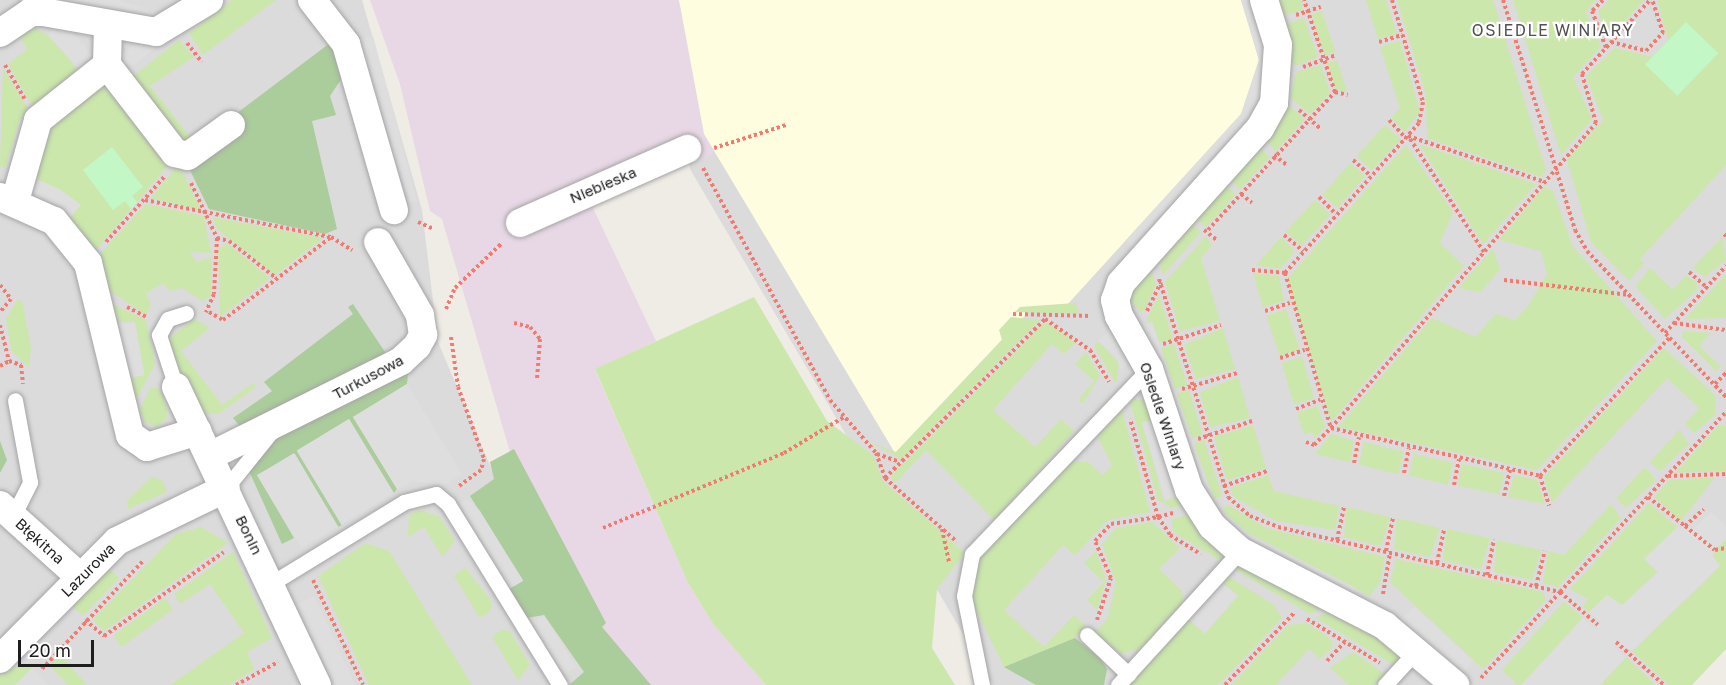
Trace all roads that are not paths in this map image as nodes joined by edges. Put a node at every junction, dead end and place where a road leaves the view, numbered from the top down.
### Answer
1 (209, 0) edge
2 (312, 0) edge
3 (1264, 0) edge
4 (108, 24) junction
5 (0, 33) edge
6 (108, 65) junction
7 (231, 125) dead end
8 (699, 148) road end
9 (7, 199) edge
10 (394, 210) dead end
11 (513, 232) road end
12 (378, 242) dead end
13 (186, 313) road end
14 (1149, 369) junction
15 (176, 387) joint
16 (15, 400) dead end
17 (276, 424) junction
18 (198, 431) junction
19 (210, 456) junction
20 (226, 488) junction
21 (6, 511) edge
22 (1240, 551) junction
23 (80, 577) junction
24 (272, 583) junction
25 (1087, 635) road end
26 (1416, 651) junction
27 (0, 660) edge
28 (1123, 679) edge
29 (317, 685) edge
30 (560, 685) edge
31 (982, 685) edge
32 (1384, 685) edge
33 (1455, 685) edge

1 - 4 street
2 - 10 street
3 - 14 street, Osiedle Winiary
4 - 5 street
4 - 6 street
6 - 7 street
6 - 9 street
8 - 11 street, Niebieska
9 - 18 street
12 - 17 street, Turkusowa
13 - 15 lane
14 - 22 street, Osiedle Winiary
14 - 31 lane
15 - 18 street, Bonin
16 - 21 lane
17 - 19 street, Turkusowa
17 - 20 lane
18 - 19 street, Bonin
19 - 20 street, Bonin
20 - 23 street, Lazurowa
20 - 24 street, Bonin
21 - 23 street, Błękitna
22 - 26 street, Osiedle Winiary
22 - 28 lane
23 - 27 street, Lazurowa
24 - 29 street, Bonin
24 - 30 lane
25 - 28 lane
26 - 32 lane
26 - 33 street, Osiedle Winiary

